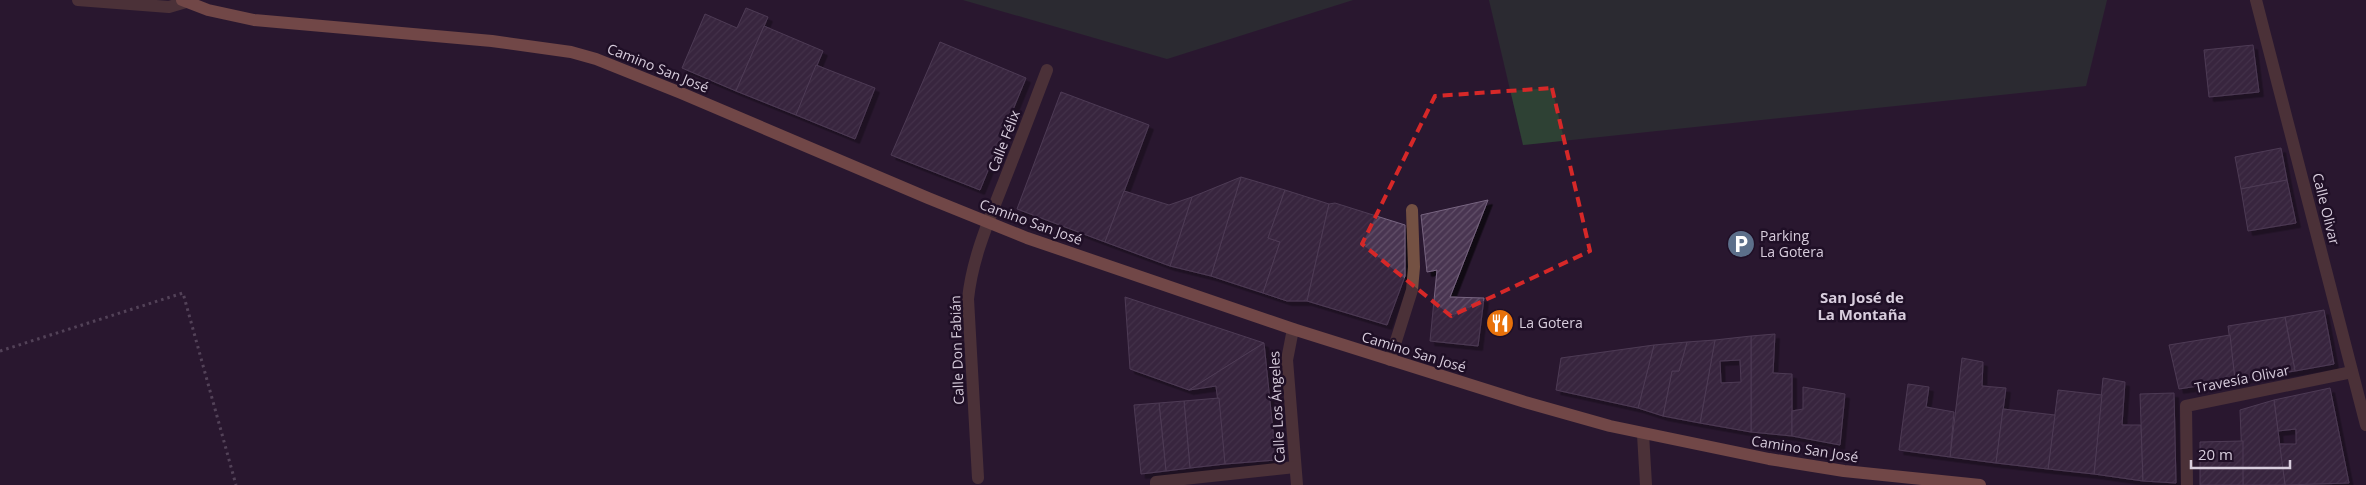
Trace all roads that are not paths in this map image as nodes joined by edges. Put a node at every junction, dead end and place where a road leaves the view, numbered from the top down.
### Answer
1 (78, 0) edge
2 (2256, 0) edge
3 (184, 1) edge
4 (1047, 70) dead end
5 (1412, 210) dead end
6 (988, 223) junction
7 (1293, 329) junction
8 (1390, 360) junction
9 (2352, 372) junction
10 (2366, 426) edge
11 (1644, 434) junction
12 (1295, 467) junction
13 (978, 478) dead end
14 (1156, 484) edge
15 (1297, 485) edge
16 (1646, 485) edge
17 (1980, 485) edge
18 (2186, 485) edge

1 - 3 street, Camino San José
2 - 9 street, Calle Olivar
3 - 6 main road, Camino San José
4 - 6 street, Calle Félix
5 - 8 street
6 - 7 main road, Camino San José
6 - 13 street, Calle Don Fabián
7 - 8 main road, Camino San José
7 - 12 street, Calle Los Ángeles
8 - 11 main road, Camino San José
9 - 10 street, Calle Olivar
9 - 18 street, Travesía Olivar
11 - 16 street
11 - 17 main road, Camino San José
12 - 14 street
12 - 15 street, Calle Los Ángeles

